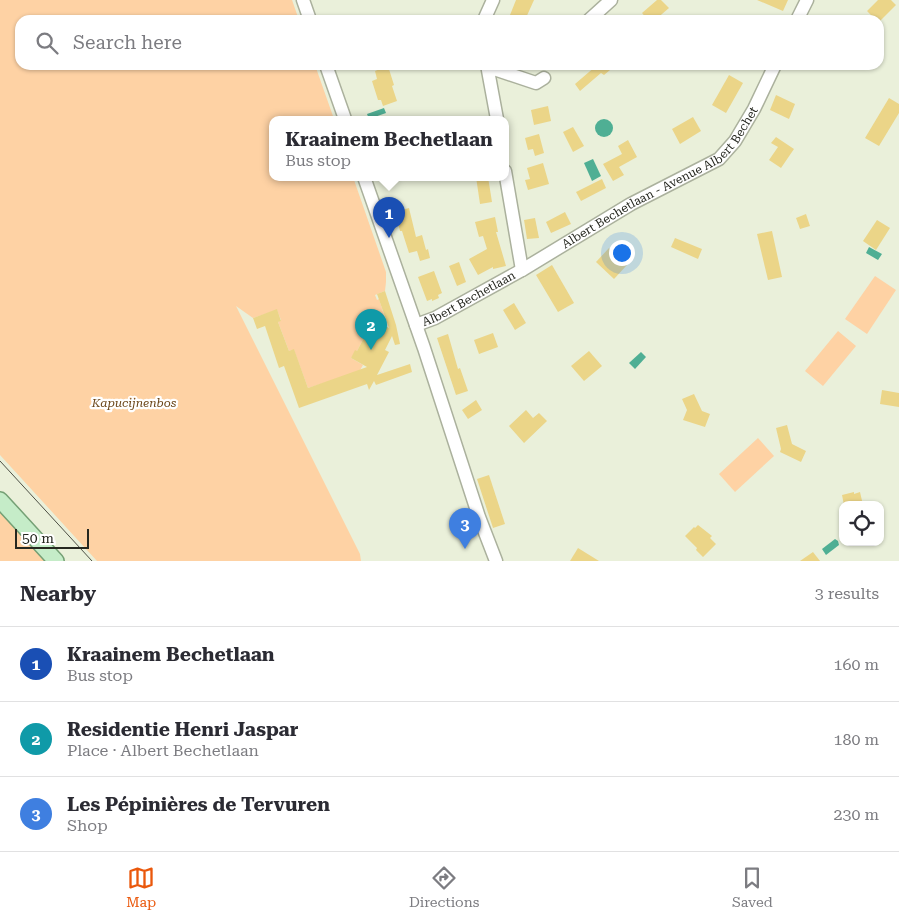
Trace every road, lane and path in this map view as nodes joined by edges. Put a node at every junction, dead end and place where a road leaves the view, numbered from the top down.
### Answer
1 (304, 0) edge
2 (493, 0) edge
3 (611, 0) edge
4 (807, 0) edge
5 (308, 15) edge
6 (486, 15) edge
7 (594, 15) edge
8 (800, 15) edge
9 (328, 70) edge
10 (489, 70) edge
11 (499, 70) edge
12 (774, 70) edge
13 (544, 78) dead end
14 (344, 116) edge
15 (496, 116) edge
16 (365, 181) edge
17 (507, 181) edge
18 (522, 270) junction
19 (416, 325) junction
20 (0, 500) edge
21 (56, 561) edge
22 (496, 561) edge

1 - 5 street
2 - 6 street
3 - 7 street
4 - 8 street
9 - 14 street
10 - 15 street
11 - 13 street
12 - 18 street, Albert Bechetlaan - Avenue Albert Bechet
16 - 19 street
17 - 18 street
18 - 19 street, Albert Bechetlaan
19 - 22 street
20 - 21 main road

